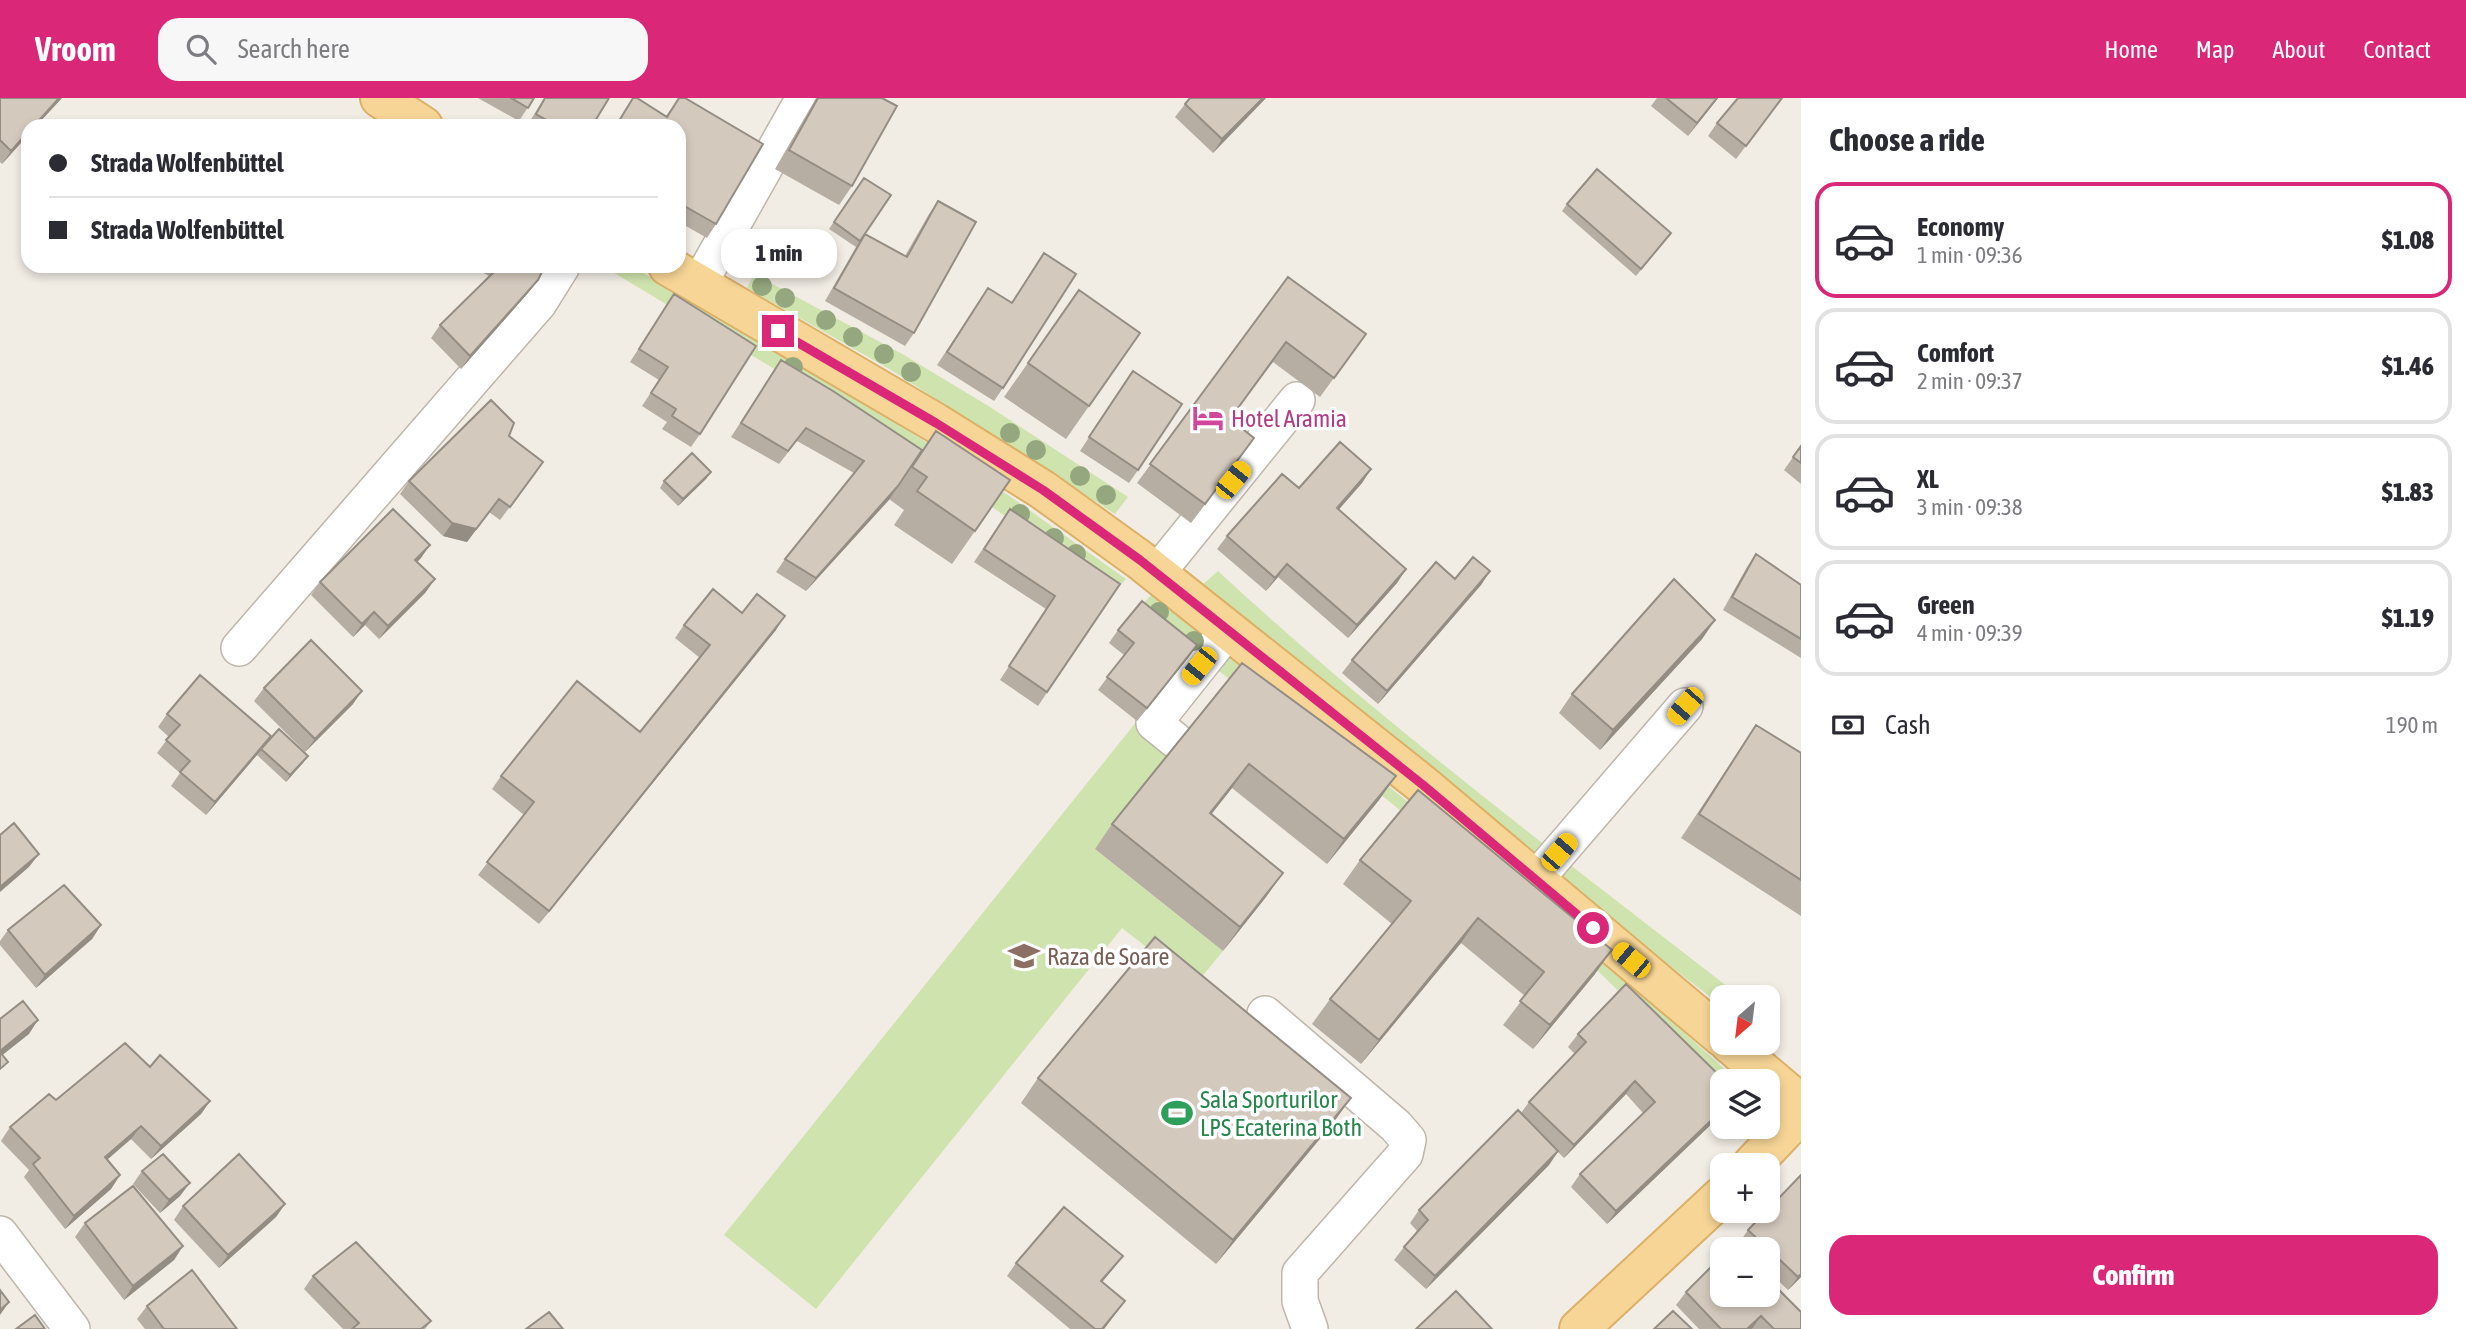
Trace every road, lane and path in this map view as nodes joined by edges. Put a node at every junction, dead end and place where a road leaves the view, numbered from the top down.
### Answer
1 (380, 98) edge
2 (804, 98) edge
3 (412, 119) edge
4 (686, 271) edge
5 (558, 273) edge
6 (683, 275) edge
7 (1297, 400) dead end
8 (1157, 573) junction
9 (1228, 630) junction
10 (239, 648) dead end
11 (1685, 706) dead end
12 (1175, 740) dead end
13 (1535, 880) junction
14 (1265, 1014) dead end
15 (1710, 1027) edge
16 (1743, 1055) edge
17 (1801, 1104) edge
18 (1801, 1113) edge
19 (1763, 1153) edge
20 (1710, 1207) edge
21 (0, 1234) edge
22 (72, 1329) edge
23 (1310, 1329) edge
24 (1579, 1329) edge

1 - 3 main road
2 - 4 street
5 - 10 street
6 - 8 main road
7 - 8 street
8 - 9 main road
9 - 12 street
9 - 13 main road
11 - 13 street
13 - 15 main road
14 - 23 street
16 - 17 main road
18 - 19 main road
20 - 24 main road
21 - 22 street

